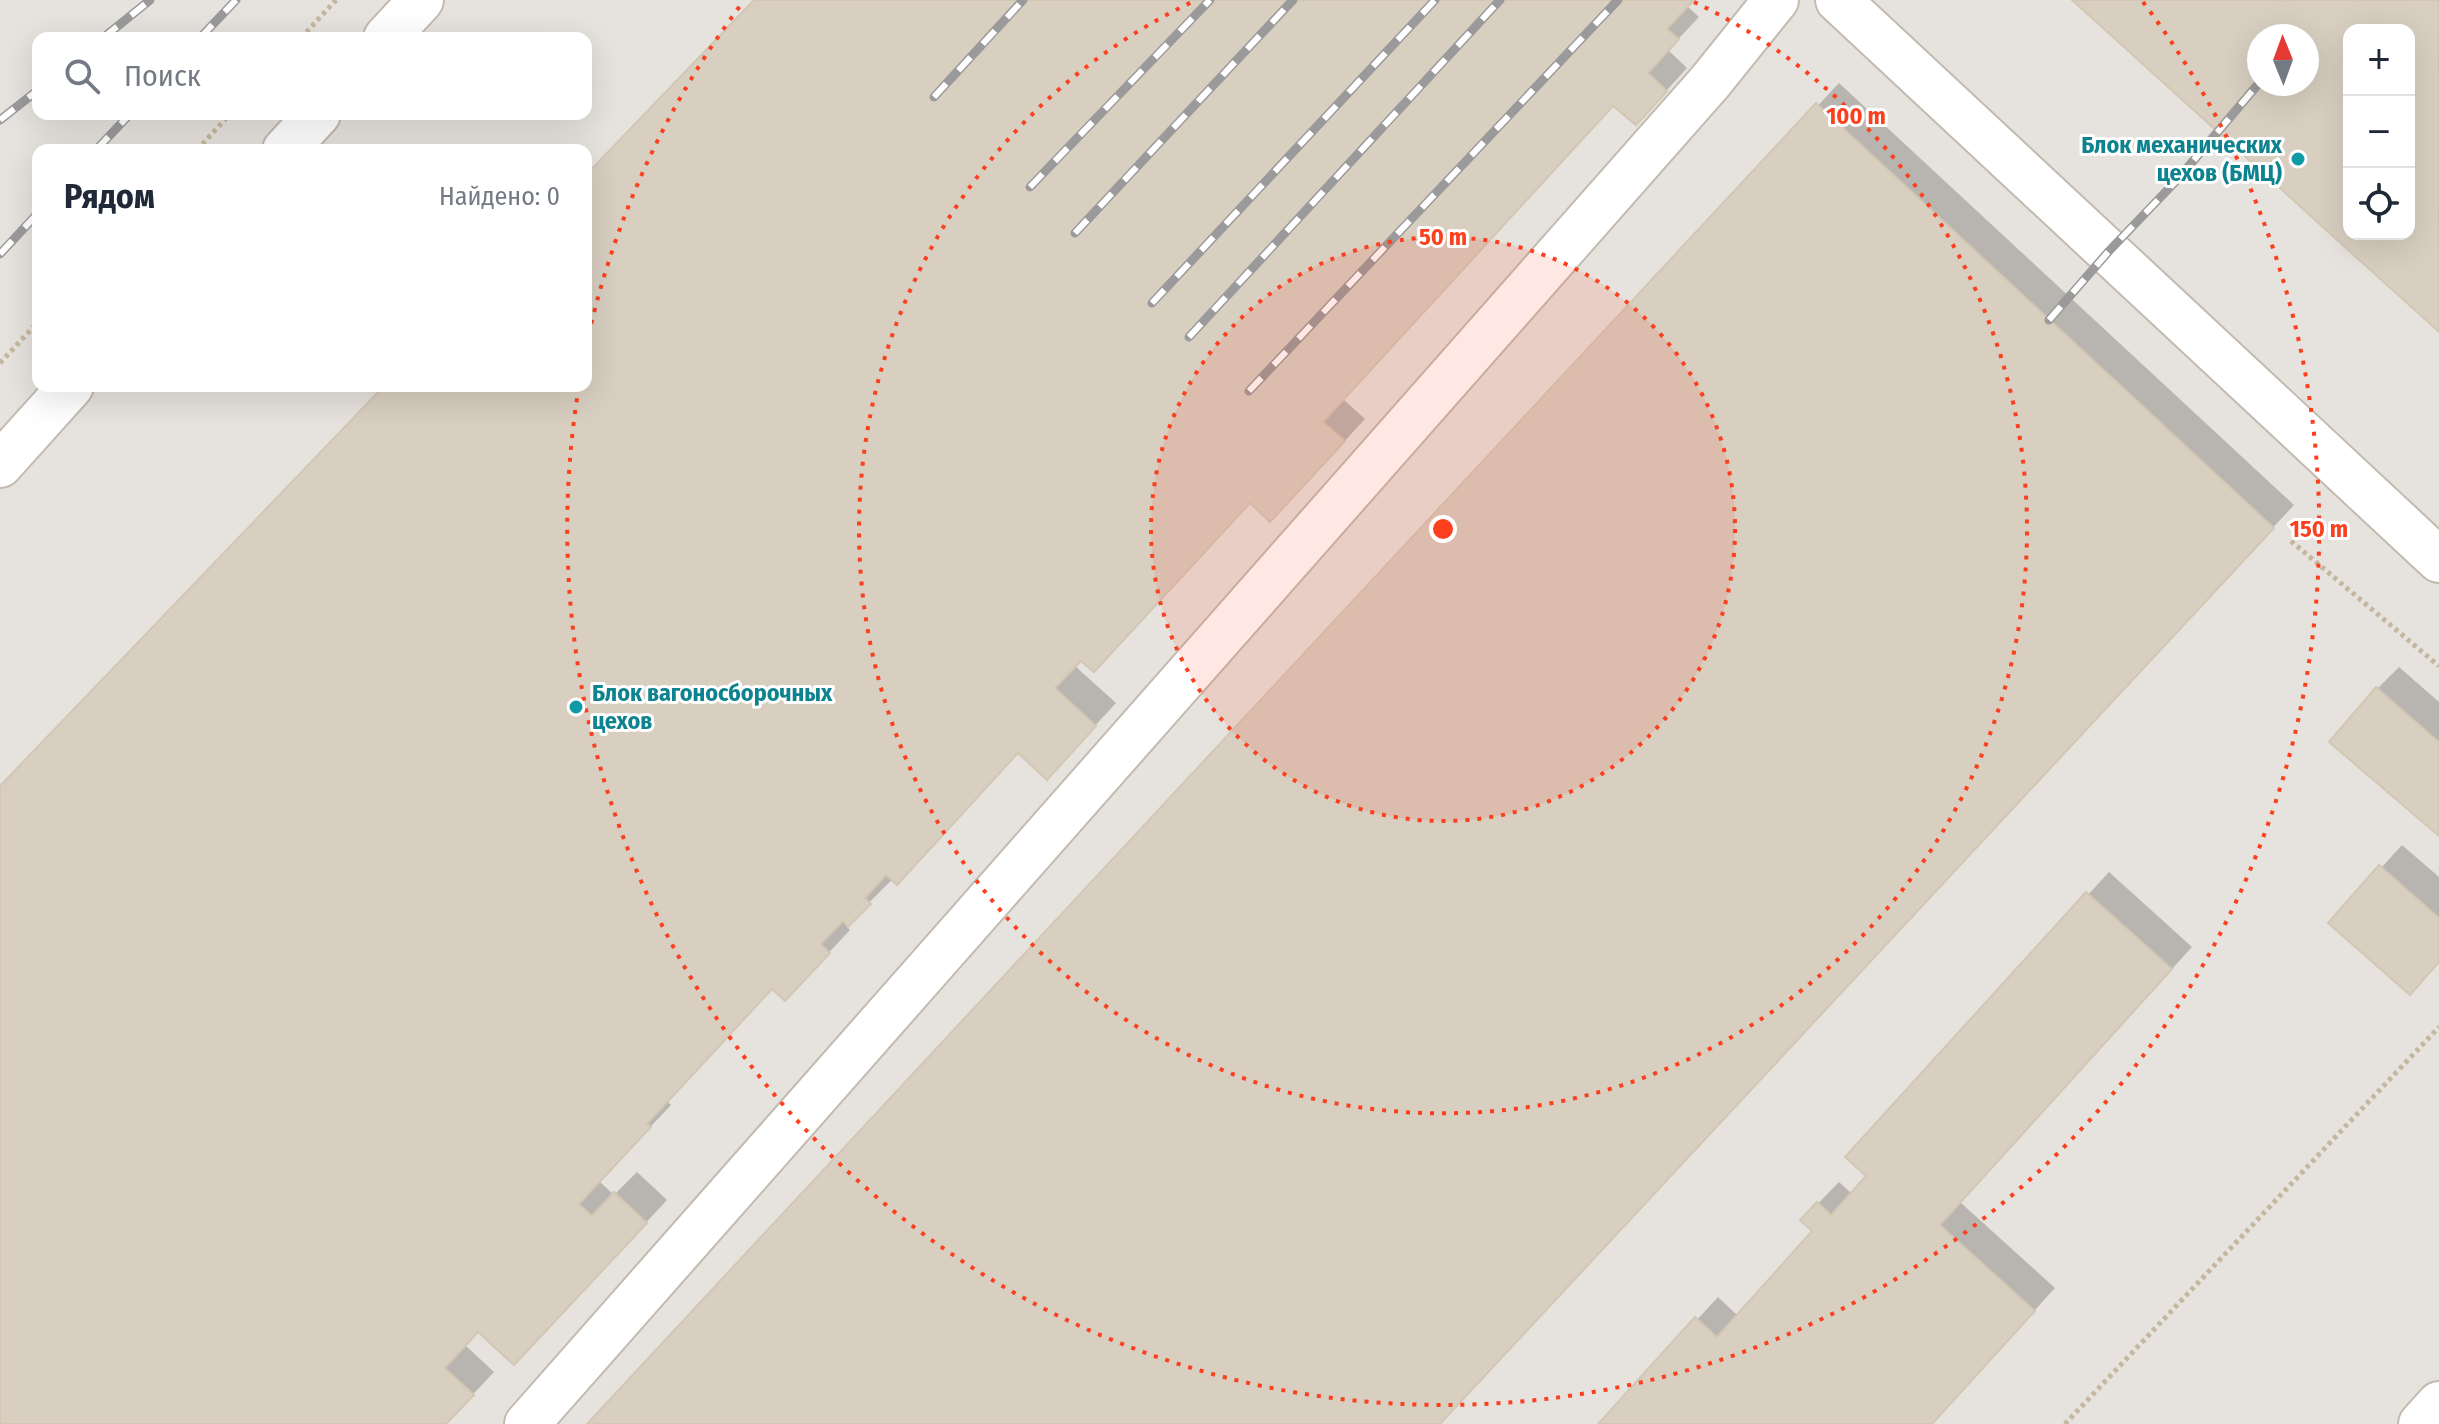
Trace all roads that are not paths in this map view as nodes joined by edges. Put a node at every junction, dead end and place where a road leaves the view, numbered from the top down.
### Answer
1 (421, 0) edge
2 (1776, 0) edge
3 (1838, 0) edge
4 (392, 32) edge
5 (312, 120) edge
6 (290, 144) edge
7 (66, 392) edge
8 (0, 465) edge
9 (2439, 560) edge
10 (2439, 1404) edge
11 (527, 1424) edge
12 (2421, 1424) edge

1 - 4 lane
2 - 11 lane
3 - 9 lane
5 - 6 lane
7 - 8 lane
10 - 12 lane

